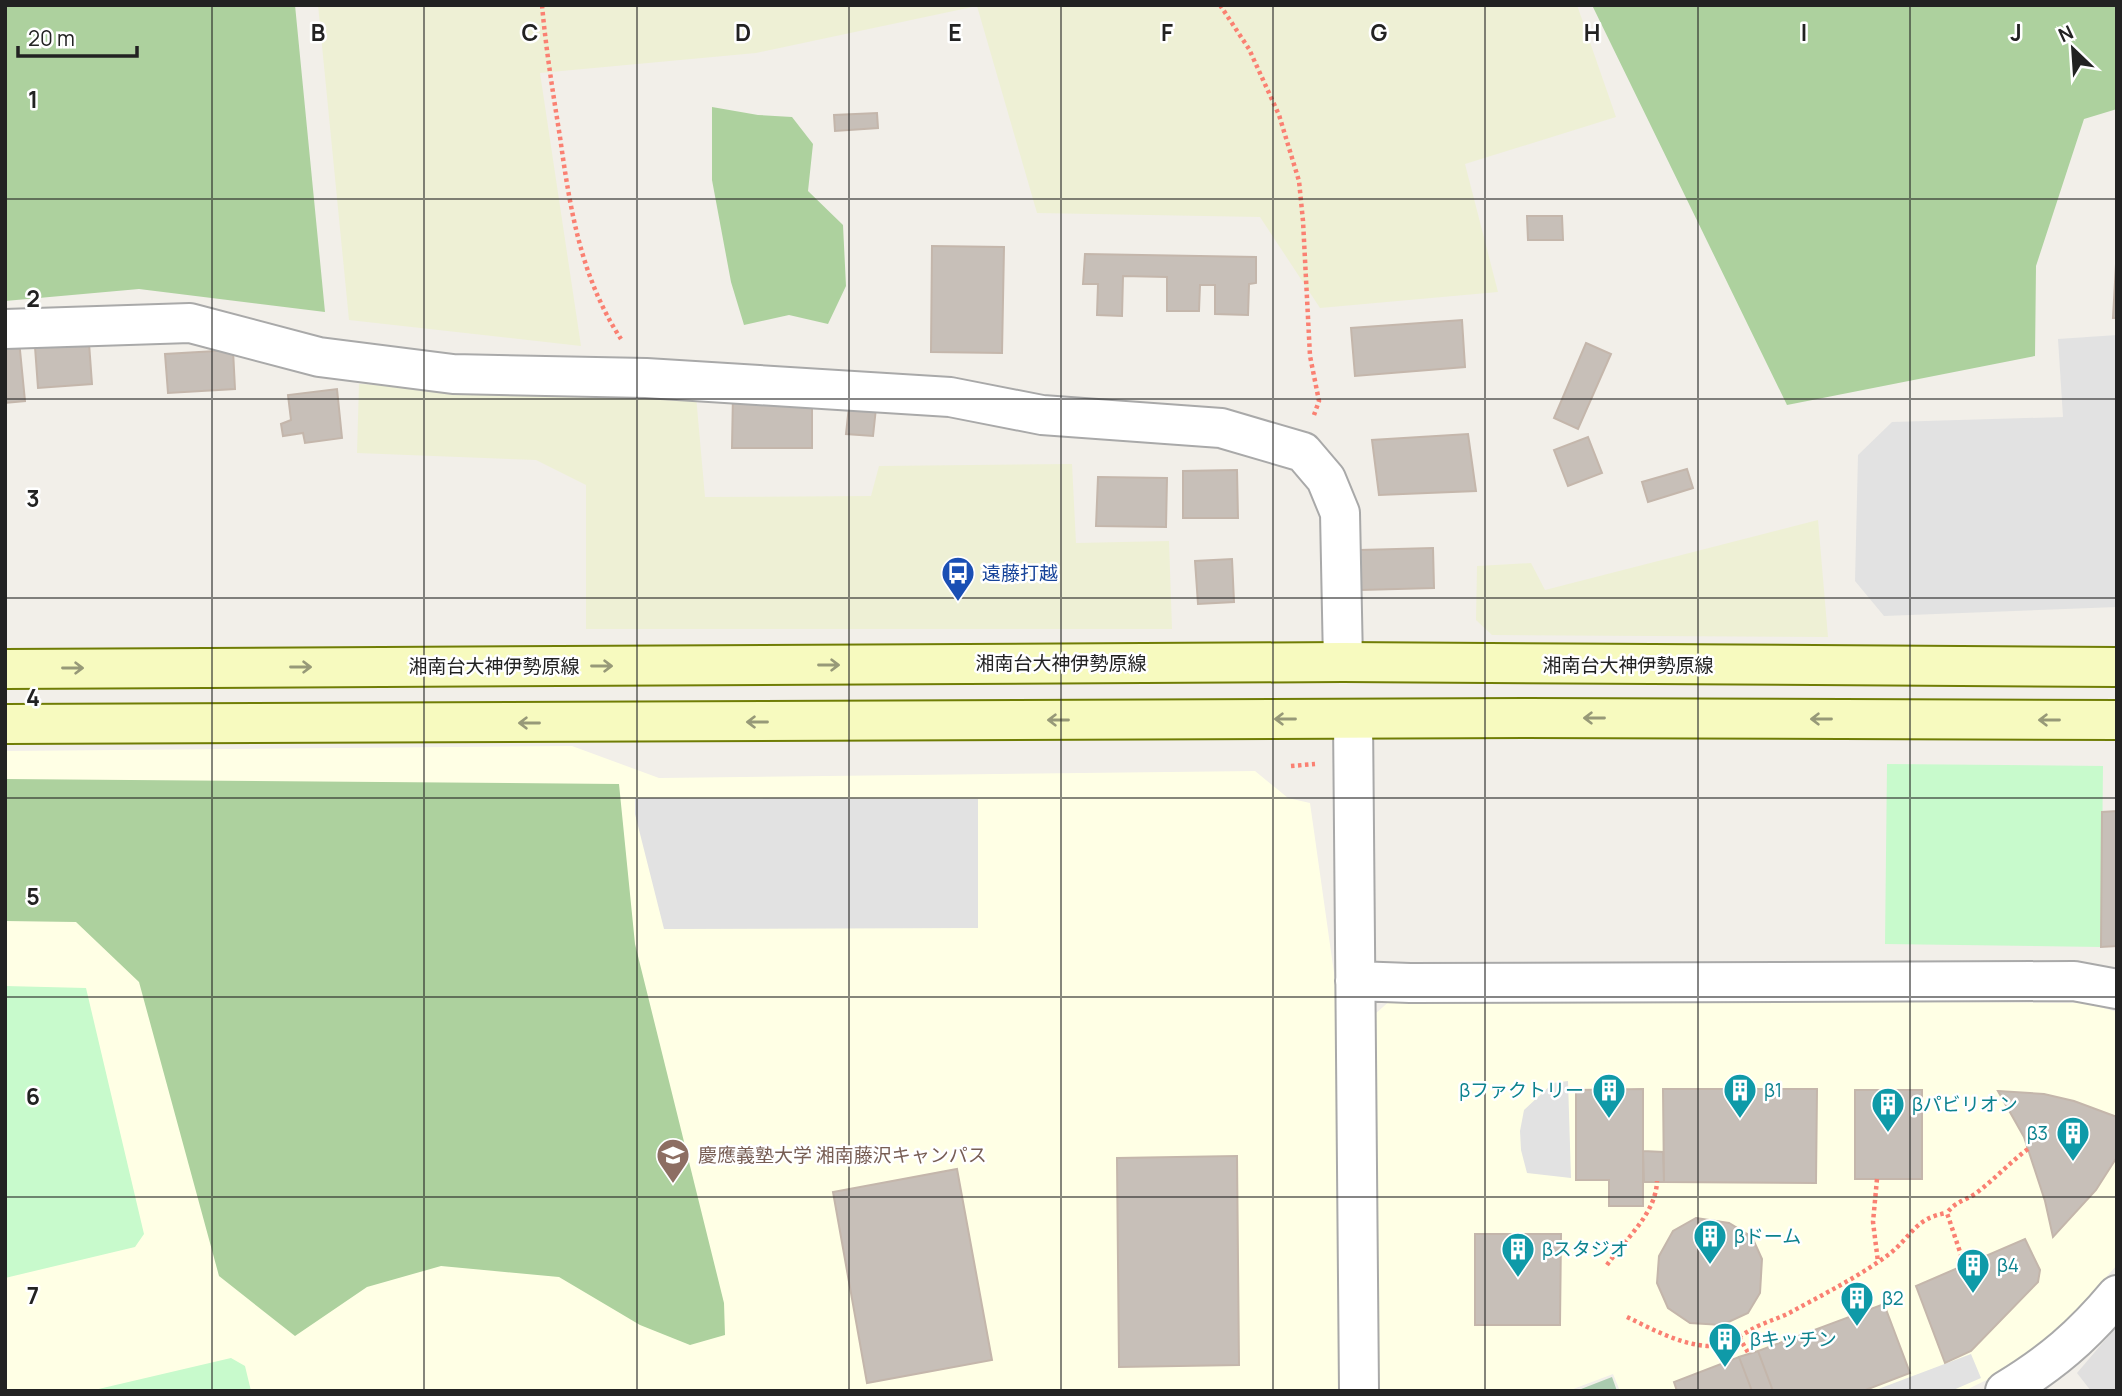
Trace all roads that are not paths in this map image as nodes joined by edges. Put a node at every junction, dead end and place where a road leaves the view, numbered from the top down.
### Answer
1 (5, 329) edge
2 (1343, 662) junction
3 (2117, 667) edge
4 (5, 669) edge
5 (1353, 719) junction
6 (2117, 720) edge
7 (5, 724) edge
8 (1355, 981) junction
9 (2117, 989) edge
10 (2117, 1295) edge
11 (2053, 1379) edge
12 (1359, 1391) edge
13 (2005, 1391) edge

1 - 2 street
2 - 3 street, 湘南台大神伊勢原線
4 -> 2 street, 湘南台大神伊勢原線
6 -> 5 street
5 -> 7 street
5 - 8 street
8 - 9 street
8 - 12 street
10 - 11 street
11 - 13 street

